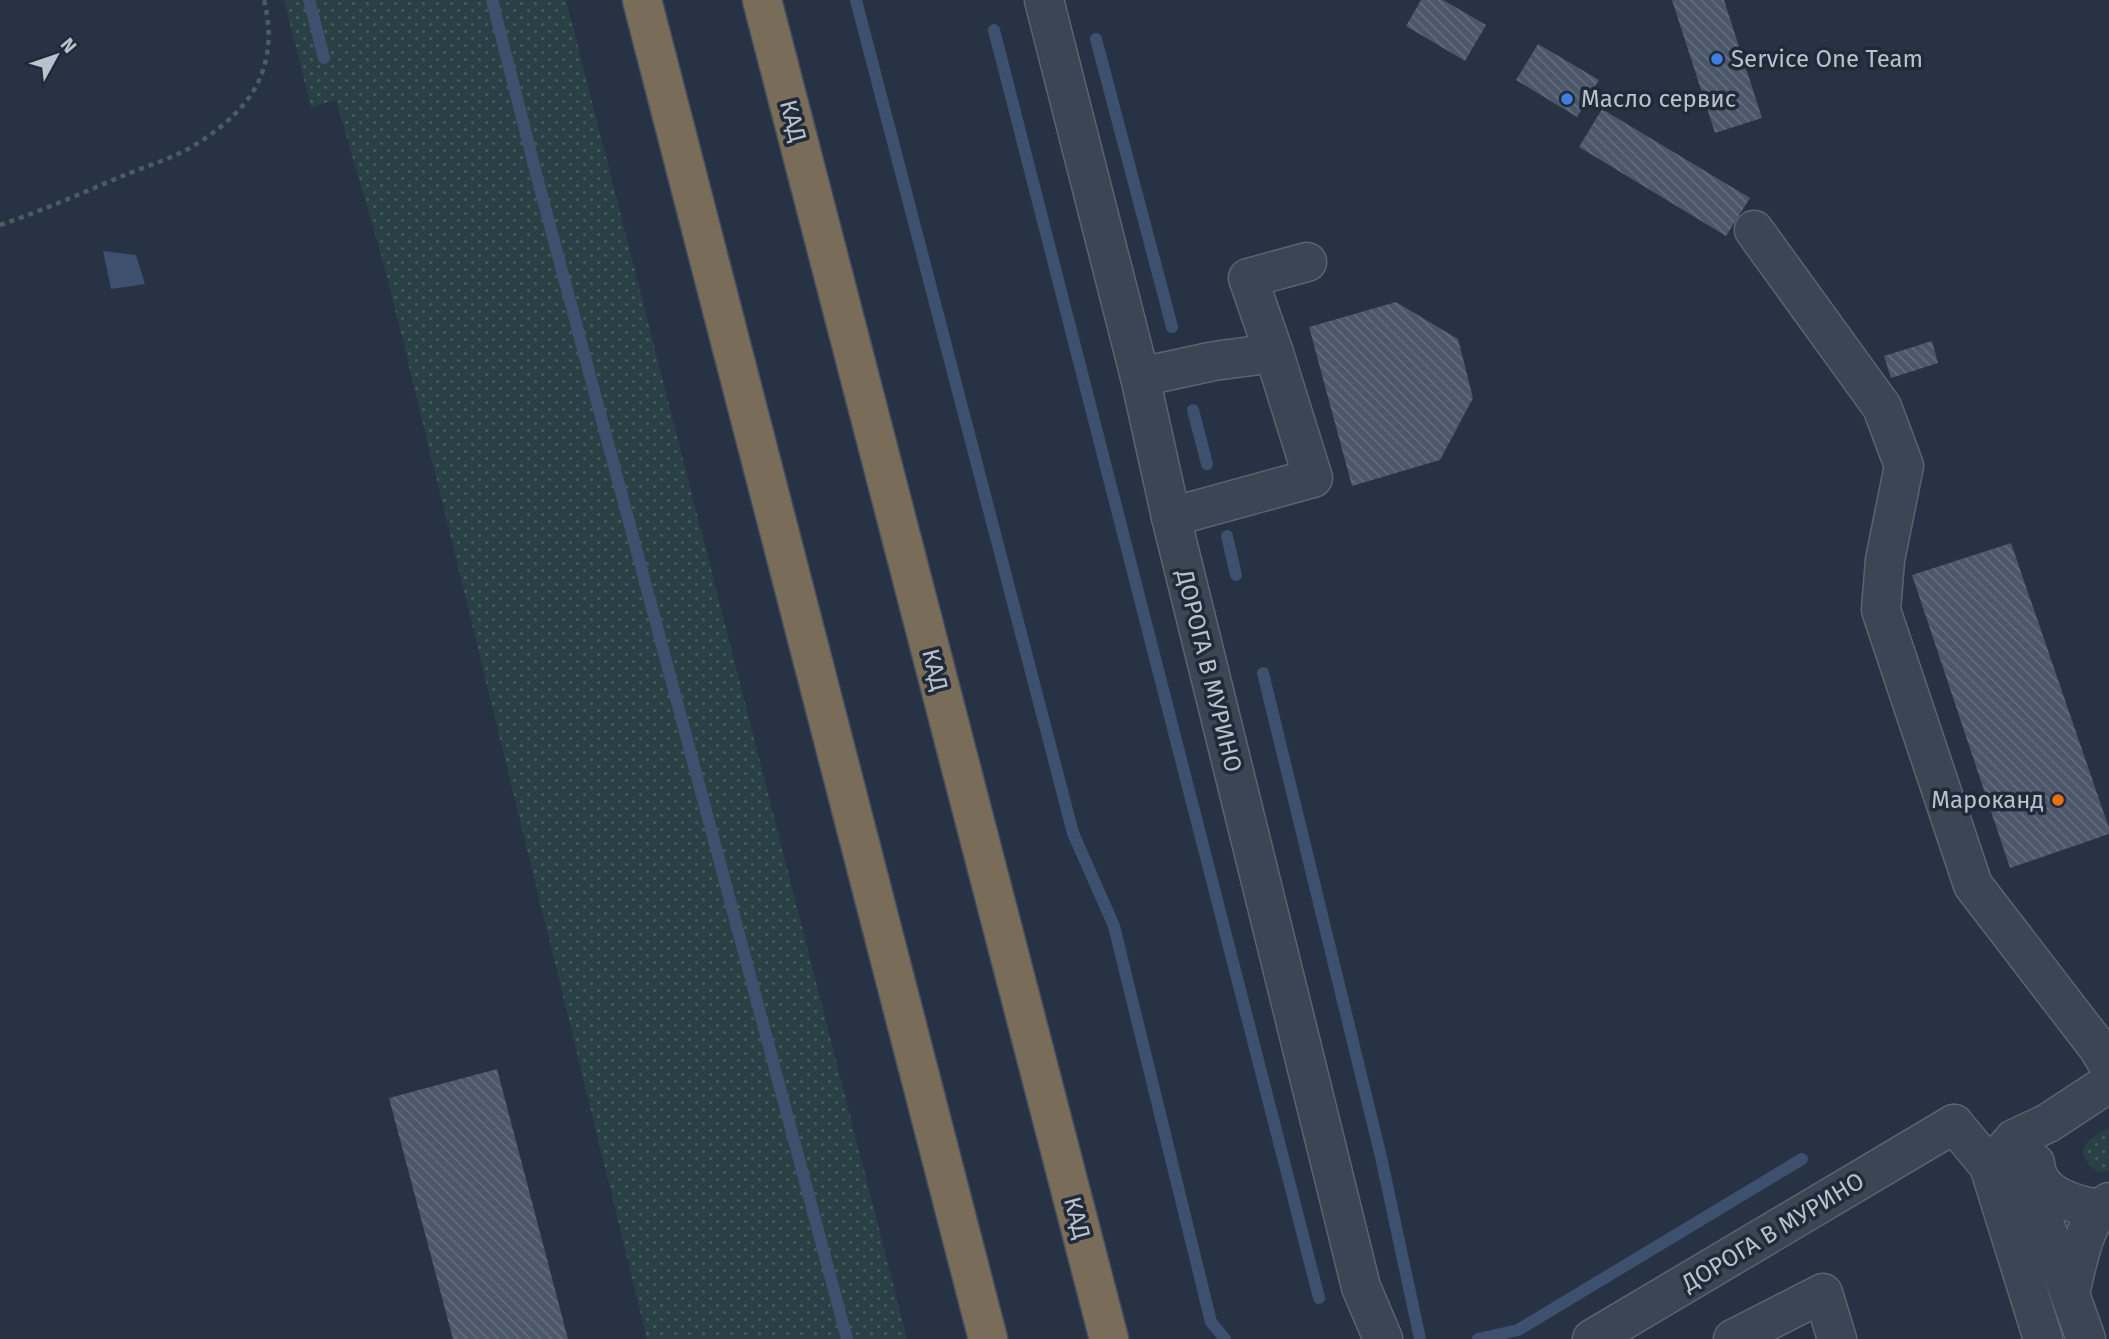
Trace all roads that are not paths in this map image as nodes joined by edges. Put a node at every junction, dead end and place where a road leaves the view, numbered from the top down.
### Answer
1 (642, 0) edge
2 (762, 0) edge
3 (1044, 0) edge
4 (1754, 230) dead end
5 (1307, 262) dead end
6 (1274, 353) junction
7 (1140, 377) junction
8 (1171, 517) junction
9 (2109, 1066) edge
10 (2109, 1083) edge
11 (2048, 1123) junction
12 (2002, 1153) junction
13 (2103, 1206) edge
14 (2070, 1293) junction
15 (988, 1339) edge
16 (1109, 1339) edge
17 (1383, 1339) edge
18 (1592, 1339) edge
19 (1732, 1339) edge
20 (1837, 1339) edge
21 (2043, 1339) edge
22 (2087, 1339) edge

1 - 15 highway
2 - 16 highway, КАД
3 - 7 street, ДОРОГА В МУРИНО
4 - 9 street
5 - 6 street
6 - 7 street
6 - 8 street
7 - 8 street, ДОРОГА В МУРИНО
8 - 17 street, ДОРОГА В МУРИНО
10 - 11 street
11 - 12 street
11 - 13 street
12 - 14 street
12 - 18 street, ДОРОГА В МУРИНО
12 - 21 street
13 - 14 street
14 - 22 street
19 - 20 street

